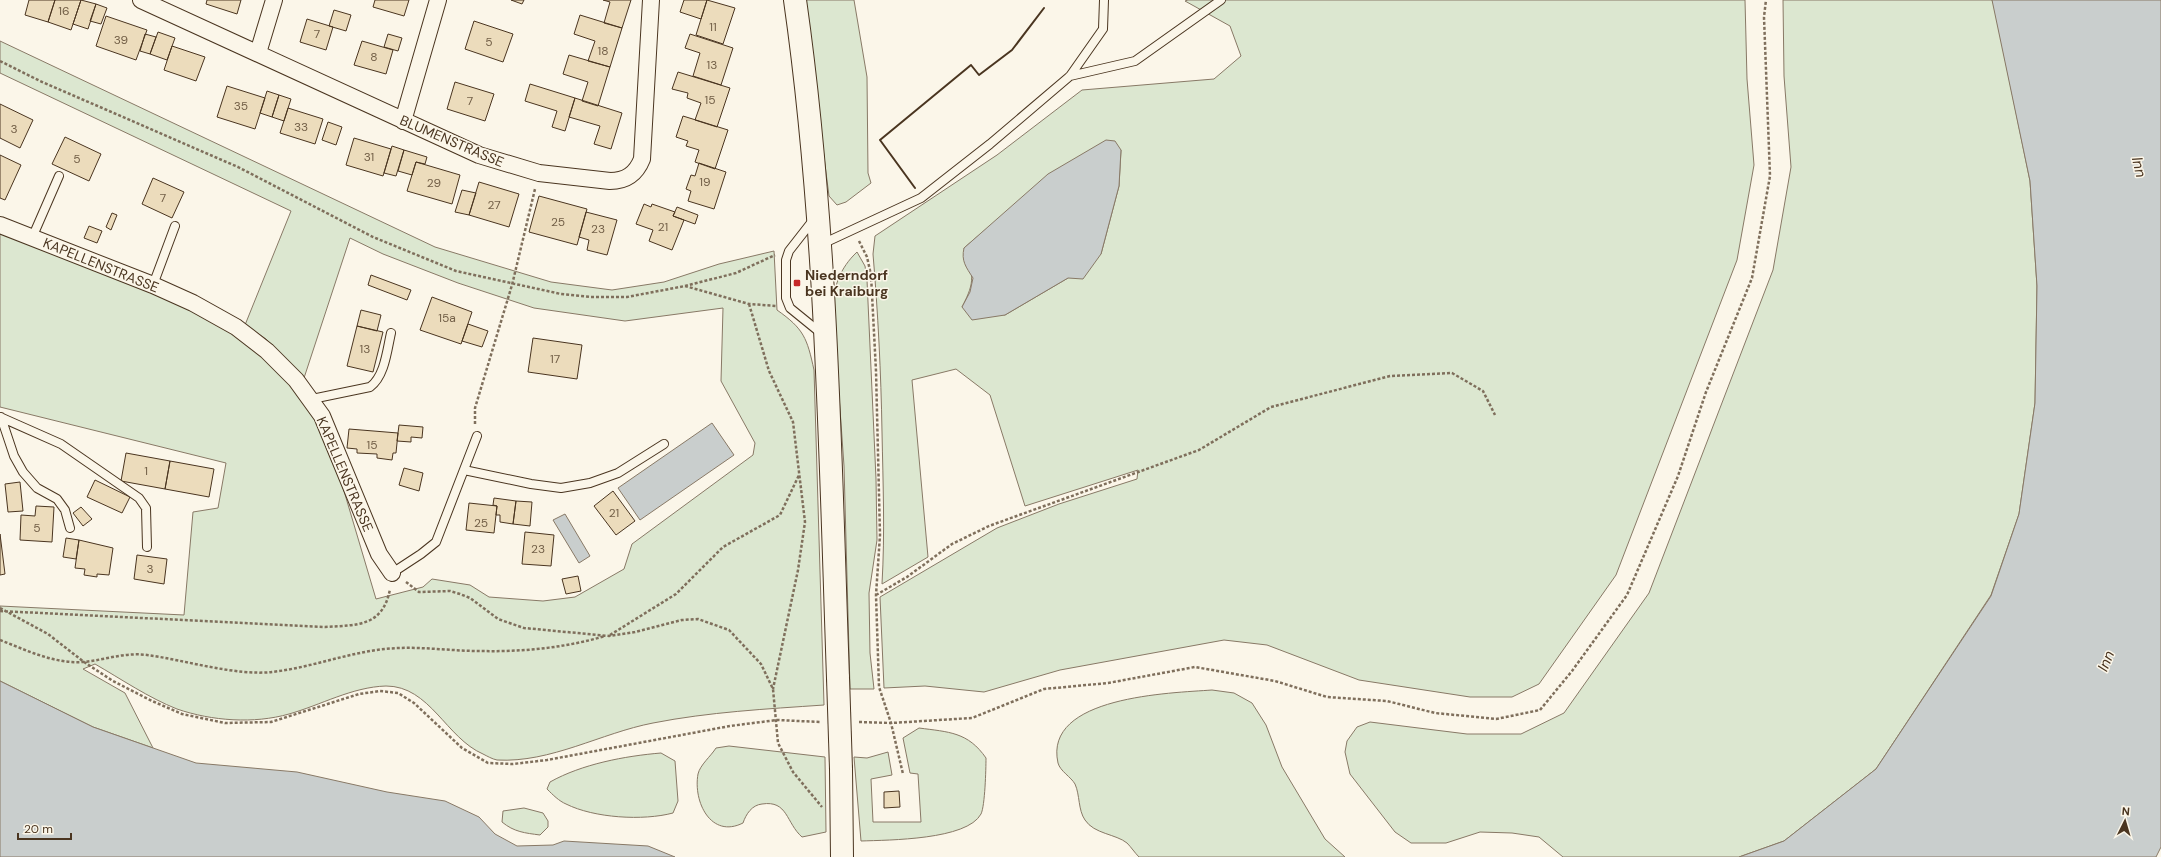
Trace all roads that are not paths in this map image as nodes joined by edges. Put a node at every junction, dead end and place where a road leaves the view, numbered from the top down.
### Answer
1 (141, 0) edge
2 (274, 0) edge
3 (438, 0) edge
4 (651, 0) edge
5 (795, 0) edge
6 (1104, 0) edge
7 (1221, 0) edge
8 (258, 53) junction
9 (1070, 76) junction
10 (402, 121) junction
11 (59, 176) dead end
12 (817, 214) junction
13 (0, 225) edge
14 (175, 226) dead end
15 (32, 238) junction
16 (820, 246) junction
17 (153, 285) junction
18 (391, 333) dead end
19 (825, 338) junction
20 (312, 399) junction
21 (0, 417) edge
22 (477, 436) dead end
23 (664, 444) dead end
24 (464, 470) junction
25 (70, 528) dead end
26 (147, 547) dead end
27 (392, 573) joint
28 (842, 857) edge

1 - 8 street, BLUMENSTRASSE
2 - 8 street
3 - 10 street
4 - 10 street, BLUMENSTRASSE
5 - 12 main road
6 - 9 lane
7 - 9 lane
8 - 10 street, BLUMENSTRASSE
9 - 16 lane
11 - 15 lane
12 - 16 main road
12 - 19 lane
13 - 15 street, KAPELLENSTRASSE
14 - 17 lane
15 - 17 street, KAPELLENSTRASSE
16 - 19 main road
17 - 20 street, KAPELLENSTRASSE
18 - 20 lane
19 - 28 main road, bridge
20 - 27 street, KAPELLENSTRASSE
21 - 25 lane
21 - 26 lane
22 - 24 lane
23 - 24 lane
24 - 27 lane

